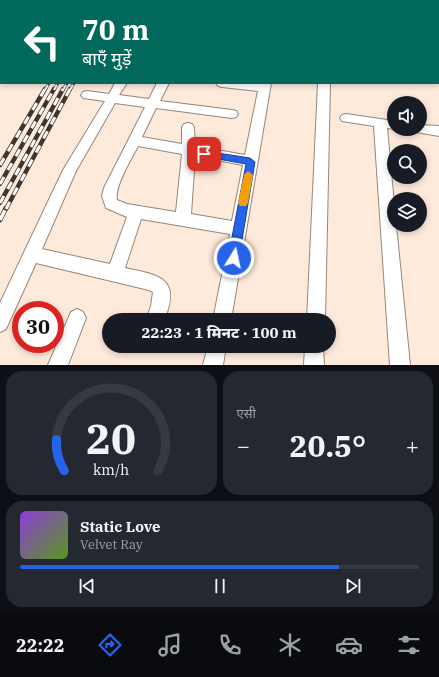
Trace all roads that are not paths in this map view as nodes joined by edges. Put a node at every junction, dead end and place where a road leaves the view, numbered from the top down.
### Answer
1 (120, 84) edge
2 (163, 84) edge
3 (236, 84) edge
4 (324, 84) edge
5 (264, 86) edge
6 (87, 95) dead end
7 (112, 98) junction
8 (154, 103) junction
9 (232, 114) dead end
10 (346, 118) dead end
11 (387, 124) edge
12 (188, 127) dead end
13 (427, 130) edge
14 (438, 131) edge
15 (388, 136) edge
16 (136, 141) junction
17 (439, 144) edge
18 (189, 152) junction
19 (250, 162) junction
20 (136, 212) junction
21 (183, 220) junction
22 (239, 229) junction
23 (32, 254) junction
24 (115, 273) junction
25 (158, 313) edge
26 (223, 313) edge
27 (316, 313) edge
28 (77, 318) dead end
29 (0, 323) edge
30 (216, 353) edge
31 (314, 353) edge
32 (58, 365) edge
33 (213, 365) edge
34 (314, 365) edge
35 (400, 365) edge

1 - 7 street
2 - 8 street
3 - 5 street
4 - 27 street
5 - 19 street
6 - 7 street
7 - 8 street
7 - 23 street
8 - 9 street
8 - 16 street
10 - 11 street
12 - 18 street
13 - 14 street
14 - 17 street
15 - 35 street
16 - 18 street
16 - 20 street
18 - 19 street
18 - 21 street
19 - 22 street
20 - 21 street
20 - 24 street
21 - 22 street
22 - 26 street
23 - 24 street
23 - 29 street
24 - 25 street
28 - 32 street
30 - 33 street
31 - 34 street

